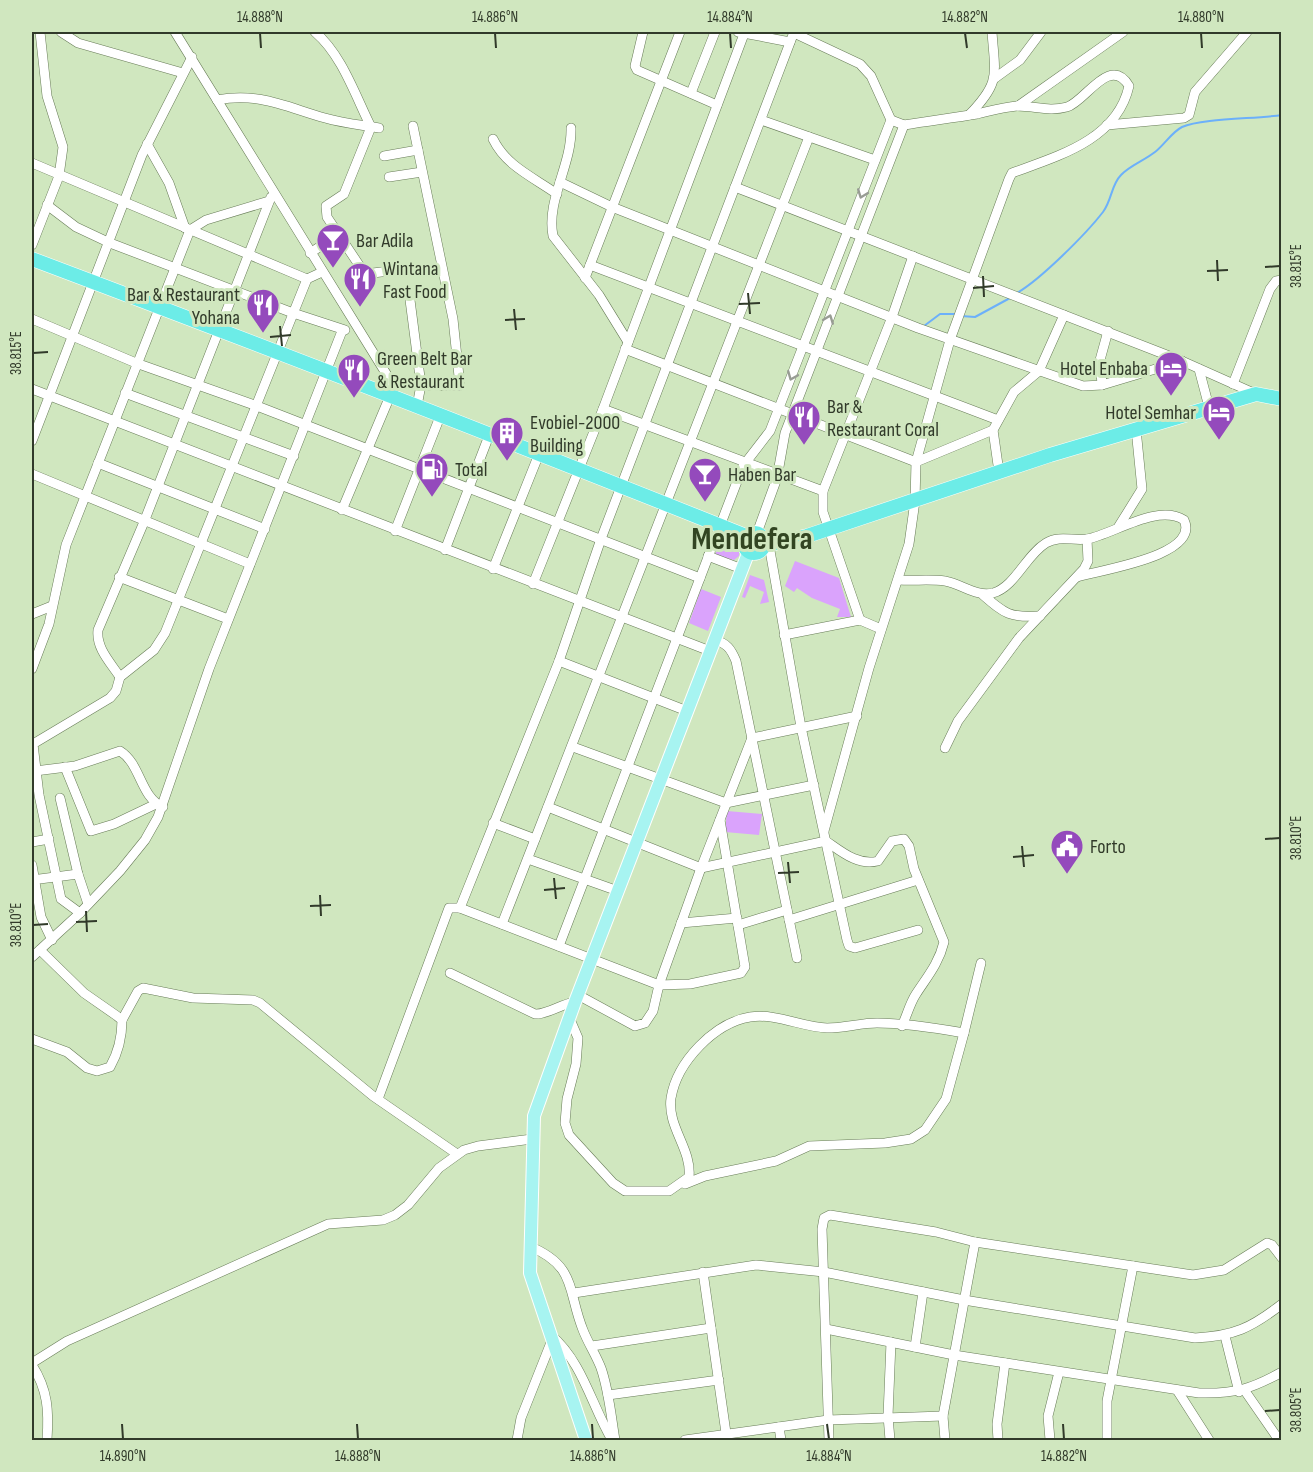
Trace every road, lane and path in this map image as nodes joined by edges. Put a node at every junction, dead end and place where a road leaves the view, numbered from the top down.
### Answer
1 (40, 32) edge
2 (61, 32) edge
3 (175, 32) edge
4 (315, 32) edge
5 (643, 32) edge
6 (680, 32) edge
7 (715, 32) edge
8 (992, 32) edge
9 (1041, 32) edge
10 (1123, 32) edge
11 (1247, 32) edge
12 (741, 33) edge
13 (793, 36) edge
14 (192, 57) junction
15 (183, 73) junction
16 (995, 78) junction
17 (661, 82) junction
18 (691, 93) junction
19 (217, 100) junction
20 (717, 105) junction
21 (1018, 106) junction
22 (969, 115) junction
23 (761, 120) junction
24 (891, 120) junction
25 (904, 125) junction
26 (1107, 125) junction
27 (413, 126) dead end
28 (375, 128) junction
29 (571, 128) dead end
30 (809, 137) junction
31 (493, 139) dead end
32 (147, 144) junction
33 (418, 150) junction
34 (384, 156) dead end
35 (875, 160) junction
36 (32, 163) edge
37 (422, 172) junction
38 (59, 176) junction
39 (389, 177) dead end
40 (560, 182) junction
41 (735, 187) junction
42 (557, 194) junction
43 (271, 197) junction
44 (125, 204) junction
45 (782, 205) junction
46 (47, 206) junction
47 (612, 207) junction
48 (32, 213) edge
49 (42, 217) junction
50 (187, 229) junction
51 (671, 230) junction
52 (848, 231) junction
53 (339, 235) junction
54 (861, 236) junction
55 (110, 243) junction
56 (32, 245) edge
57 (713, 246) junction
58 (310, 253) junction
59 (248, 254) junction
60 (913, 256) junction
61 (32, 259) edge
62 (759, 264) junction
63 (590, 265) junction
64 (175, 267) junction
65 (405, 269) dead end
66 (322, 272) junction
67 (585, 278) junction
68 (307, 279) junction
69 (973, 279) junction
70 (1281, 280) edge
71 (94, 282) junction
72 (648, 288) junction
73 (825, 289) junction
74 (234, 290) junction
75 (839, 294) junction
76 (410, 300) dead end
77 (691, 304) junction
78 (159, 308) junction
79 (293, 313) junction
80 (1065, 315) junction
81 (892, 317) junction
82 (32, 319) edge
83 (736, 323) junction
84 (356, 327) junction
85 (218, 330) junction
86 (342, 331) junction
87 (1108, 332) junction
88 (73, 335) junction
89 (950, 340) junction
90 (627, 345) junction
91 (803, 348) junction
92 (816, 353) junction
93 (277, 354) junction
94 (1182, 361) junction
95 (136, 363) junction
96 (668, 365) junction
97 (1199, 369) junction
98 (326, 371) junction
99 (1040, 371) junction
100 (869, 373) junction
101 (713, 382) junction
102 (1233, 384) junction
103 (198, 385) junction
104 (422, 385) junction
105 (1102, 385) junction
106 (32, 389) edge
107 (125, 393) junction
108 (1256, 394) junction
109 (49, 396) junction
110 (390, 396) junction
111 (934, 398) junction
112 (1281, 399) edge
113 (256, 406) junction
114 (417, 406) junction
115 (1209, 407) junction
116 (779, 408) junction
117 (603, 409) junction
118 (792, 413) junction
119 (441, 414) junction
120 (186, 416) junction
121 (998, 420) junction
122 (114, 423) junction
123 (645, 424) junction
124 (306, 425) junction
125 (1136, 429) junction
126 (993, 430) junction
127 (490, 433) junction
128 (845, 433) junction
129 (244, 438) junction
130 (32, 441) edge
131 (690, 441) junction
132 (174, 446) junction
133 (367, 449) junction
134 (539, 454) junction
135 (294, 456) junction
136 (746, 462) junction
137 (916, 462) junction
138 (98, 463) junction
139 (233, 468) junction
140 (419, 470) junction
141 (578, 470) junction
142 (999, 472) junction
143 (32, 474) edge
144 (778, 474) junction
145 (158, 485) junction
146 (282, 487) junction
147 (621, 488) junction
148 (469, 489) junction
149 (823, 490) junction
150 (85, 496) junction
151 (915, 501) junction
152 (666, 506) junction
153 (519, 507) junction
154 (217, 508) junction
155 (342, 510) junction
156 (144, 522) junction
157 (559, 522) junction
158 (720, 526) junction
159 (1119, 526) junction
160 (265, 529) junction
161 (829, 529) junction
162 (395, 531) junction
163 (751, 535) junction
164 (601, 539) junction
165 (1087, 539) junction
166 (202, 544) junction
167 (766, 546) junction
168 (446, 550) junction
169 (748, 551) junction
170 (708, 556) junction
171 (645, 557) junction
172 (250, 564) junction
173 (493, 569) junction
174 (742, 569) junction
175 (1077, 577) junction
176 (119, 578) junction
177 (700, 578) junction
178 (899, 580) junction
179 (532, 585) junction
180 (983, 594) junction
181 (179, 600) junction
182 (579, 602) junction
183 (52, 606) junction
184 (32, 614) edge
185 (1040, 616) junction
186 (621, 618) junction
187 (228, 619) junction
188 (860, 620) junction
189 (881, 628) junction
190 (784, 635) junction
191 (676, 639) junction
192 (712, 646) junction
193 (559, 661) junction
194 (32, 669) edge
195 (120, 676) junction
196 (600, 677) junction
197 (654, 699) junction
198 (687, 711) junction
199 (856, 716) junction
200 (801, 728) junction
201 (752, 738) junction
202 (32, 742) edge
203 (573, 747) junction
204 (945, 748) dead end
205 (628, 766) junction
206 (65, 767) junction
207 (35, 771) junction
208 (661, 779) junction
209 (814, 785) junction
210 (35, 795) edge
211 (764, 796) junction
212 (60, 798) dead end
213 (726, 803) junction
214 (159, 806) junction
215 (548, 807) junction
216 (720, 820) junction
217 (494, 823) junction
218 (604, 829) junction
219 (825, 836) junction
220 (49, 839) junction
221 (535, 840) junction
222 (32, 842) edge
223 (636, 842) junction
224 (776, 852) junction
225 (528, 859) junction
226 (726, 862) junction
227 (32, 866) edge
228 (701, 868) junction
229 (78, 874) junction
230 (56, 877) junction
231 (33, 880) edge
232 (585, 880) junction
233 (918, 880) junction
234 (618, 891) junction
235 (88, 904) junction
236 (840, 906) junction
237 (460, 908) junction
238 (81, 913) junction
239 (788, 915) junction
240 (738, 922) junction
241 (681, 923) junction
242 (502, 924) junction
243 (918, 930) dead end
244 (52, 940) junction
245 (560, 946) junction
246 (40, 950) junction
247 (32, 957) edge
248 (592, 958) junction
249 (797, 958) dead end
250 (981, 963) dead end
251 (450, 973) dead end
252 (659, 985) junction
253 (576, 999) junction
254 (569, 1017) junction
255 (122, 1020) junction
256 (902, 1026) junction
257 (964, 1033) junction
258 (32, 1039) edge
259 (378, 1099) junction
260 (532, 1138) junction
261 (457, 1154) junction
262 (680, 1185) junction
263 (975, 1242) junction
264 (529, 1246) junction
265 (1281, 1258) edge
266 (1133, 1266) junction
267 (703, 1272) junction
268 (824, 1272) junction
269 (923, 1292) junction
270 (574, 1293) junction
271 (964, 1300) junction
272 (1281, 1304) edge
273 (1120, 1325) junction
274 (711, 1328) junction
275 (826, 1329) junction
276 (1225, 1336) junction
277 (551, 1337) junction
278 (891, 1342) junction
279 (592, 1346) junction
280 (915, 1347) junction
281 (954, 1355) junction
282 (32, 1364) edge
283 (1005, 1364) junction
284 (1059, 1372) junction
285 (1281, 1372) edge
286 (719, 1380) junction
287 (1110, 1381) junction
288 (1178, 1390) junction
289 (1242, 1391) junction
290 (608, 1395) junction
291 (888, 1416) junction
292 (943, 1416) junction
293 (828, 1420) junction
294 (779, 1428) junction
295 (727, 1438) edge
296 (47, 1440) edge
297 (517, 1440) edge
298 (586, 1440) edge
299 (614, 1440) edge
300 (685, 1440) edge
301 (781, 1440) edge
302 (829, 1440) edge
303 (890, 1440) edge
304 (945, 1440) edge
305 (998, 1440) edge
306 (1050, 1440) edge
307 (1107, 1440) edge
308 (1209, 1440) edge
309 (1279, 1440) edge

1 - 38 street
2 - 15 street
3 - 14 street
4 - 28 street
5 - 17 street
6 - 17 street
7 - 18 street
8 - 16 street
9 - 16 street
10 - 21 street
11 - 26 street
12 - 13 street
12 - 20 street
13 - 23 street
13 - 24 street
14 - 15 street
14 - 19 street
15 - 32 street
16 - 22 street
17 - 18 street
17 - 47 street
18 - 20 street
19 - 28 street
19 - 43 street
20 - 51 street
21 - 22 street
21 - 26 street
22 - 25 street
23 - 30 street
23 - 41 street
24 - 25 street
24 - 35 street
25 - 54 street
26 - 69 street
27 - 33 street
28 - 53 street
29 - 40 street
30 - 35 street
30 - 45 street
31 - 42 street
32 - 44 street
32 - 50 street
33 - 34 street
33 - 37 street
35 -> 52 street
36 - 38 street
37 - 39 street
37 - 104 street
38 - 44 street
38 - 46 street
40 - 42 street
40 - 47 street
41 - 45 street
41 - 57 street
42 - 67 street
43 - 50 street
43 - 58 street
43 - 59 street
44 - 50 street
44 - 55 street
45 - 52 street
45 - 62 street
46 - 49 street
46 - 55 street
47 - 51 street
47 - 63 street
48 - 49 street
49 - 56 street
50 - 59 street
50 - 64 street
51 - 57 street
51 - 72 street
52 - 54 street
52 - 73 street
53 - 58 street
53 - 65 street
54 - 60 street
54 - 75 street
55 - 64 street
55 - 71 street
57 - 62 street
57 - 77 street
58 - 66 street
59 - 68 street
59 - 74 street
60 - 69 street
60 - 81 street
61 - 71 highway
62 - 73 street
62 - 83 street
63 - 67 street
63 - 72 street
64 - 74 street
64 - 78 street
66 - 68 street
66 - 84 street
67 - 90 street
68 - 79 street
69 - 80 street
69 - 89 street
70 - 102 street
71 - 78 highway
71 - 88 street
72 - 77 street
72 - 90 street
73 - 75 street
73 - 91 street
74 - 79 street
74 - 85 street
75 - 81 street
92 -> 75 street
76 - 104 street
77 - 83 street
77 - 96 street
78 - 85 highway
78 - 95 street
79 - 86 street
79 - 93 street
80 - 87 street
80 - 99 street
81 - 89 street
81 - 100 street
82 - 88 street
83 - 91 street
83 - 101 street
84 - 86 street
84 - 110 street
85 - 93 highway
85 - 103 street
86 - 98 street
87 - 94 street
87 - 105 street
88 - 95 street
88 - 109 street
89 - 99 street
89 - 111 street
90 - 96 street
90 - 117 street
91 - 92 street
91 -> 116 street
92 - 100 street
92 - 118 street
93 - 98 highway
93 - 113 street
94 - 97 street
94 - 105 street
95 - 103 street
95 - 107 street
96 - 101 street
96 - 123 street
97 - 102 street
97 - 115 street
98 - 110 highway
98 - 124 street
99 - 105 street
99 - 121 street
100 - 111 street
100 - 128 street
101 - 116 street
101 - 131 street
102 - 108 street
103 - 113 street
103 - 120 street
104 - 114 street
106 - 109 street
107 - 120 street
107 - 122 street
108 - 112 highway
108 - 115 highway
109 - 122 street
109 - 130 street
110 - 114 highway
110 - 133 street
111 - 121 street
111 - 137 street
113 - 124 street
113 - 129 street
114 - 119 highway
115 - 125 highway
116 - 118 street
116 - 136 street
117 - 123 street
117 - 141 street
118 - 128 street
118 - 144 street
119 - 127 highway
119 - 140 street
120 - 129 street
120 - 132 street
121 - 126 street
122 - 132 street
122 - 138 street
123 - 131 street
123 - 147 street
124 - 133 street
124 - 135 street
125 - 142 highway
125 - 159 street
126 - 137 street
126 - 142 street
127 - 134 highway
127 - 148 street
128 - 137 street
128 - 149 street
129 - 135 street
129 - 139 street
131 - 136 street
131 - 152 street
132 - 139 street
132 - 145 street
133 - 140 street
133 - 155 street
134 - 141 highway
134 - 153 street
135 - 146 street
136 - 144 street
136 - 158 street
137 - 151 street
138 - 145 street
138 - 150 street
139 - 146 street
139 - 154 street
140 - 148 street
140 - 162 street
141 - 147 highway
141 - 157 street
142 - 151 highway
143 - 150 street
144 - 149 street
144 - 163 street
145 - 154 street
145 - 156 street
146 - 155 street
146 - 160 street
147 - 152 highway
147 - 164 street
148 - 153 street
148 - 168 street
149 - 161 street
150 - 156 street
150 - 183 street
151 - 161 highway
151 - 178 street
152 - 158 highway
152 - 171 street
153 - 157 street
153 - 173 street
154 - 160 street
154 - 166 street
155 - 162 street
156 - 166 street
156 - 176 street
157 - 164 street
157 - 179 street
158 - 163 highway
158 - 170 street
159 - 165 street
159 - 175 street
160 - 172 street
161 - 167 highway
161 - 188 street
162 - 168 street
163 - 167 highway
163 - 169 highway
164 - 171 street
164 - 182 street
165 - 175 street
165 - 180 street
166 - 172 street
166 - 181 street
167 - 169 highway
167 - 190 street
168 - 173 street
169 - 174 main road
170 - 174 street
170 - 177 street
171 - 177 street
171 - 186 street
172 - 187 street
173 - 179 street
174 - 192 main road
175 - 185 street
176 - 181 street
176 - 195 street
177 - 191 street
178 - 180 street
178 - 189 street
179 - 182 street
180 - 185 street
181 - 187 street
181 - 195 street
182 - 186 street
182 - 193 street
183 - 184 street
183 - 194 street
185 - 204 street
186 - 191 street
186 - 196 street
187 - 214 street
188 - 189 street
188 - 190 street
189 - 199 street
190 - 200 street
191 - 192 street
191 - 197 street
192 - 198 main road
192 - 201 street
193 - 196 street
193 - 217 street
195 - 202 street
196 - 197 street
196 - 203 street
197 - 198 street
197 - 205 street
198 - 208 main road
199 - 200 street
199 - 219 street
200 - 201 street
200 - 209 street
201 - 211 street
201 - 213 street
202 - 207 street
203 - 205 street
203 - 215 street
205 - 208 street
205 - 218 street
206 - 207 street
206 - 214 street
206 - 214 street
207 - 210 street
208 - 213 street
208 - 223 main road
209 - 211 street
209 - 219 street
210 - 220 street
211 - 213 street
211 - 224 street
212 - 229 street
213 - 216 street
214 - 235 street
215 - 218 street
215 - 221 street
216 - 226 street
216 - 228 street
217 - 221 street
217 - 237 street
218 - 223 street
218 - 232 street
219 - 224 street
219 - 233 street
219 - 236 street
220 - 222 street
220 - 230 street
221 - 225 street
223 - 228 street
223 - 234 main road
224 - 226 street
224 - 239 street
225 - 232 street
225 - 242 street
226 - 228 street
226 - 240 street
227 - 231 street
228 - 241 street
229 - 230 street
229 - 235 street
230 - 231 street
230 - 238 street
231 - 244 street
232 - 234 street
232 - 245 street
233 - 236 street
233 - 256 street
234 - 248 main road
235 - 238 street
236 - 239 street
236 - 243 street
237 - 242 street
237 - 259 street
238 - 244 street
239 - 240 street
239 - 249 street
240 - 241 street
240 - 252 street
241 - 252 street
242 - 245 street
244 - 246 street
245 - 248 street
246 - 247 street
246 - 255 street
248 - 252 street
248 - 253 main road
250 - 257 street
251 - 253 street
252 - 253 street
253 - 254 main road
254 - 260 main road
254 - 262 street
255 - 258 street
255 - 259 street
256 - 257 street
256 - 262 street
257 - 262 street
259 - 261 street
260 - 261 street
260 - 264 main road
261 - 282 street
263 - 266 street
263 - 268 street
263 - 271 street
264 - 270 street
264 - 277 main road
265 - 266 street
266 - 273 street
267 - 268 street
267 - 270 street
267 - 274 street
268 - 269 street
268 - 275 street
269 - 271 street
269 - 280 street
270 - 279 street
271 - 273 street
271 - 281 street
272 - 276 street
273 - 276 street
273 - 287 street
274 - 279 street
274 - 286 street
275 - 278 street
275 - 293 street
276 - 289 street
277 - 297 street
277 - 298 main road
277 - 299 street
278 - 280 street
278 - 291 street
279 - 290 street
280 - 281 street
281 - 283 street
281 - 292 street
282 - 296 street
283 - 284 street
283 - 305 street
284 - 287 street
284 - 306 street
285 - 289 street
286 - 290 street
286 - 295 street
287 - 288 street
287 - 307 street
288 - 289 street
288 - 308 street
289 - 309 street
290 - 299 street
291 - 292 street
291 - 293 street
291 - 303 street
292 - 304 street
293 - 294 street
293 - 302 street
294 - 295 street
294 - 301 street
295 - 300 street

